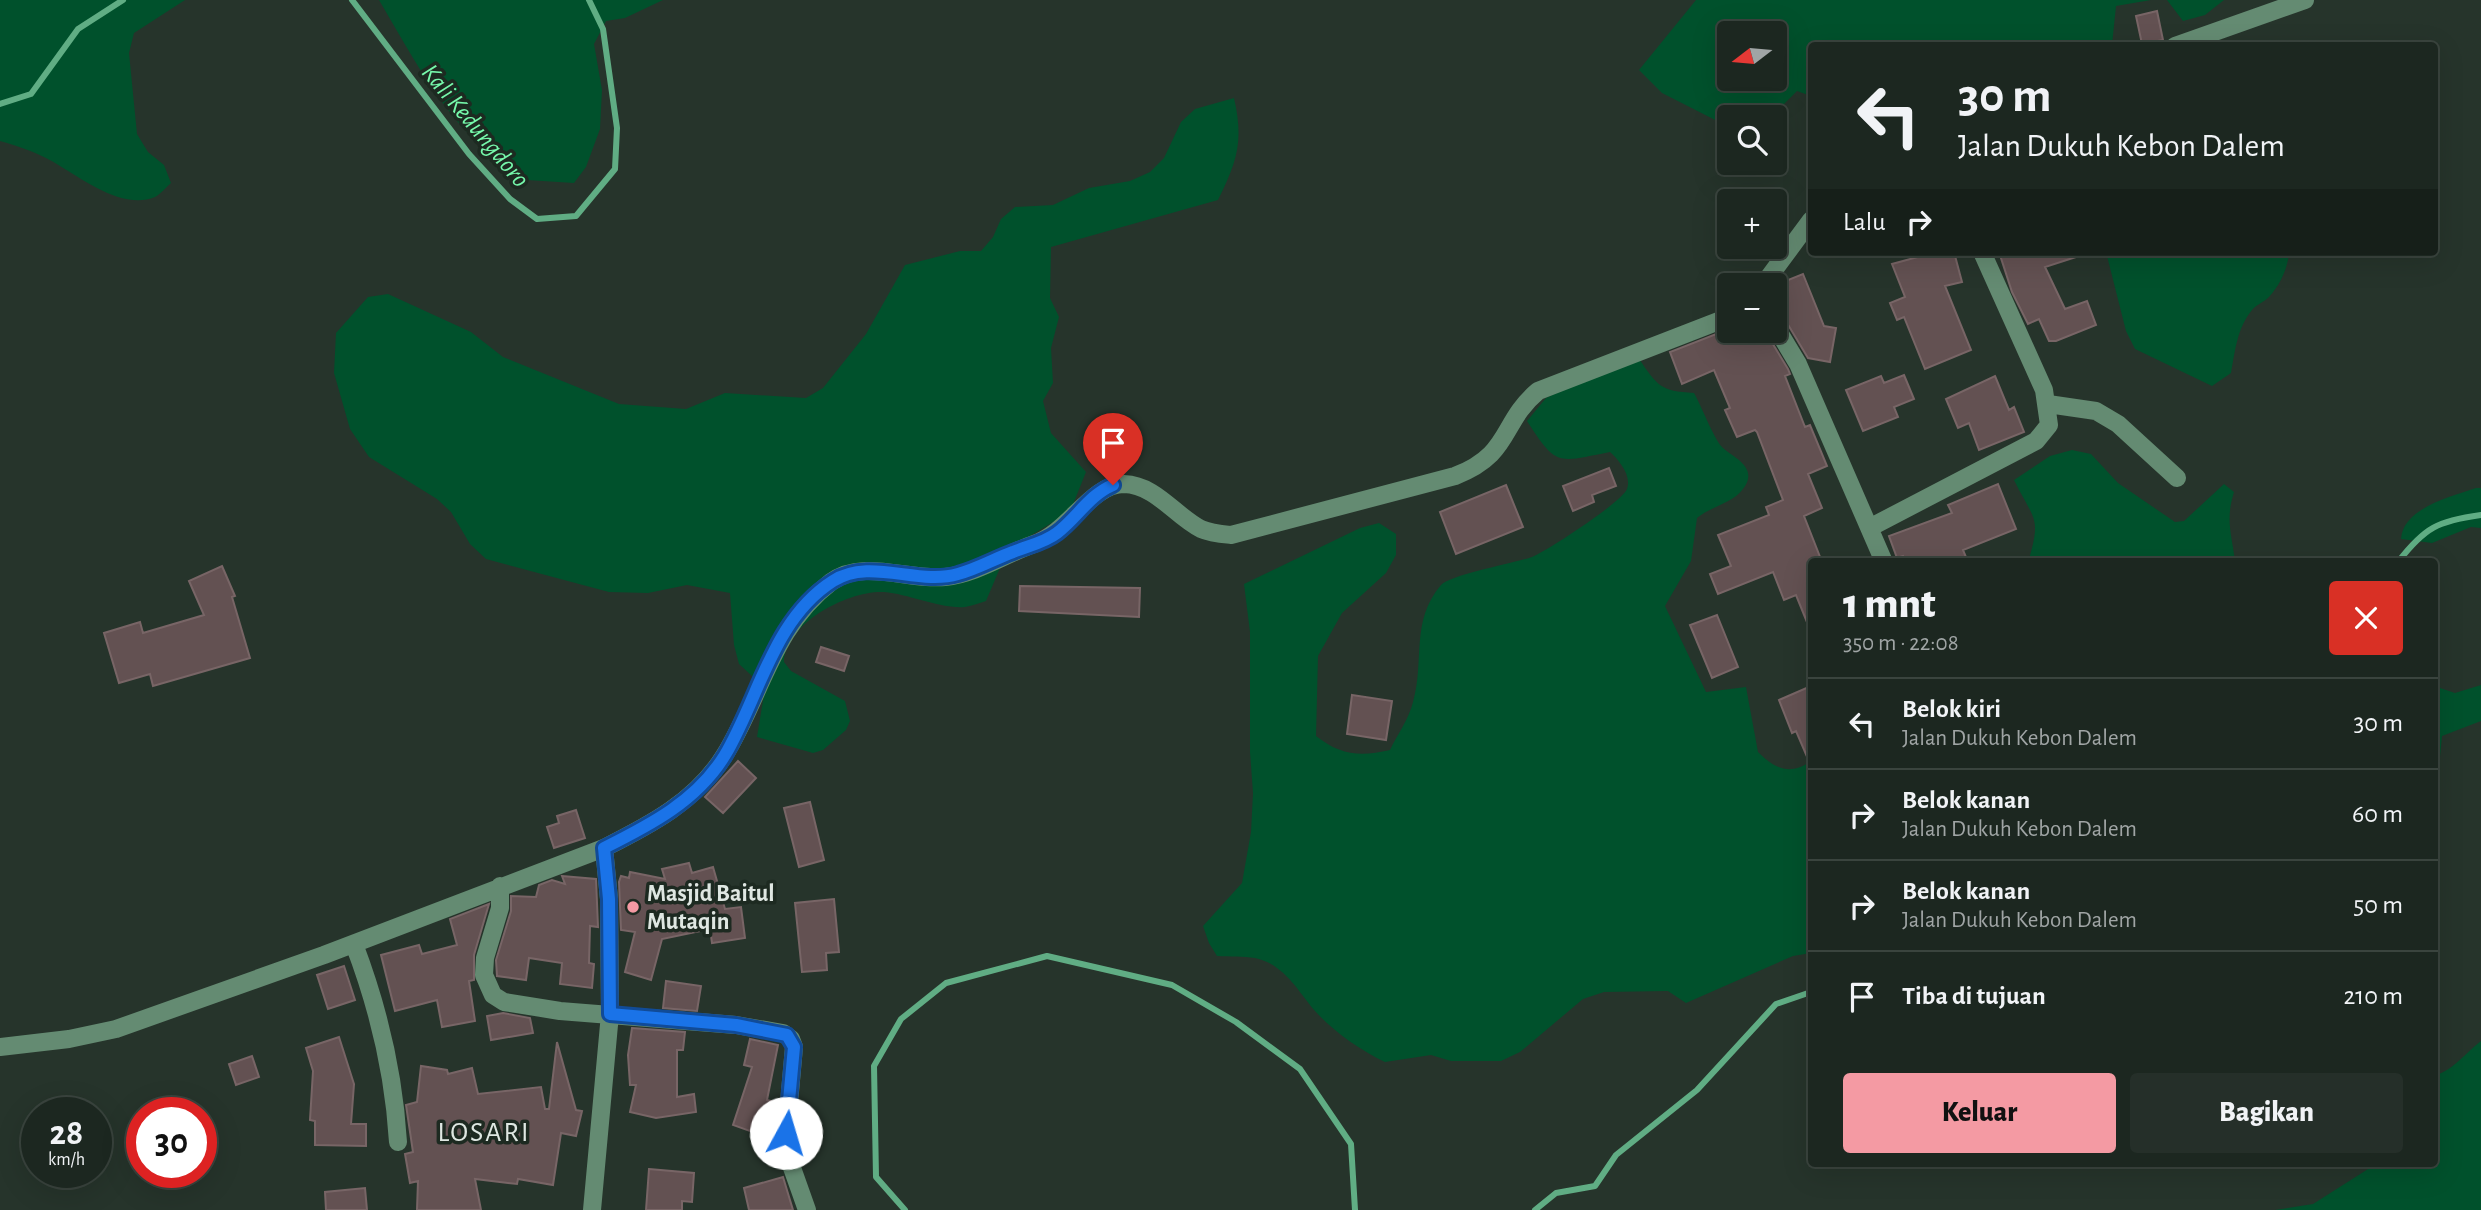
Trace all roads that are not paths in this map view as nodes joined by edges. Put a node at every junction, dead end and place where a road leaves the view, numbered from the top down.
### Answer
1 (2305, 0) edge
2 (2186, 42) edge
3 (1808, 224) edge
4 (1984, 256) edge
5 (1772, 273) edge
6 (1717, 322) edge
7 (1785, 343) edge
8 (2048, 404) junction
9 (2177, 478) dead end
10 (1871, 527) junction
11 (1881, 558) edge
12 (604, 848) junction
13 (500, 886) junction
14 (354, 944) junction
15 (610, 1014) junction
16 (0, 1047) edge
17 (398, 1142) dead end
18 (592, 1210) edge
19 (807, 1210) edge

1 - 2 street
3 - 5 street
4 - 8 street
6 - 12 street
7 - 10 street
8 - 9 street
8 - 10 street
10 - 11 street
12 - 13 street
12 - 15 street
13 - 14 street
13 - 15 street
14 - 16 street
14 - 17 street
15 - 18 street
15 - 19 street

